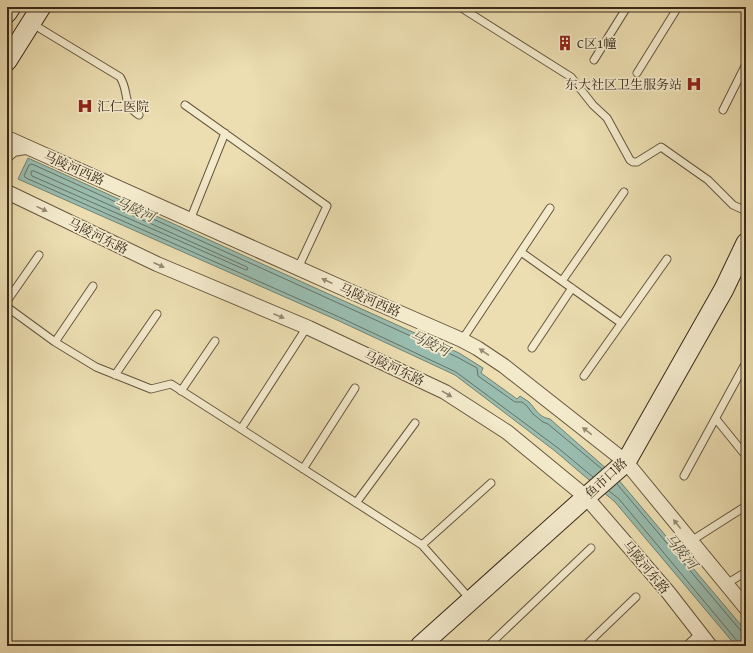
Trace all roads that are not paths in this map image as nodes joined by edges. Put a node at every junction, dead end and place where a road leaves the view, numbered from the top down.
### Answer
1 (11, 7) edge
2 (460, 7) edge
3 (627, 7) edge
4 (678, 7) edge
5 (7, 13) edge
6 (36, 15) edge
7 (594, 60) dead end
8 (7, 61) edge
9 (746, 64) edge
10 (637, 73) dead end
11 (185, 105) dead end
12 (723, 110) dead end
13 (139, 115) dead end
14 (225, 133) junction
15 (7, 138) edge
16 (25, 147) junction
17 (7, 154) edge
18 (7, 181) edge
19 (624, 192) dead end
20 (13, 195) edge
21 (550, 208) dead end
22 (746, 211) edge
23 (190, 220) junction
24 (746, 243) edge
25 (521, 252) junction
26 (38, 255) dead end
27 (667, 259) dead end
28 (298, 268) junction
29 (562, 281) junction
30 (93, 286) dead end
31 (572, 288) junction
32 (7, 301) edge
33 (7, 307) edge
34 (157, 314) dead end
35 (621, 323) junction
36 (307, 327) junction
37 (462, 340) junction
38 (215, 341) dead end
39 (55, 342) junction
40 (532, 348) dead end
41 (744, 366) dead end
42 (115, 374) junction
43 (584, 376) dead end
44 (355, 388) dead end
45 (182, 391) junction
46 (716, 419) junction
47 (415, 423) dead end
48 (241, 429) junction
49 (746, 456) edge
50 (621, 468) junction
51 (303, 469) junction
52 (684, 476) dead end
53 (491, 483) dead end
54 (591, 493) junction
55 (356, 503) junction
56 (746, 506) edge
57 (691, 541) junction
58 (422, 545) junction
59 (592, 548) dead end
60 (746, 572) edge
61 (726, 584) junction
62 (636, 598) dead end
63 (471, 600) junction
64 (746, 608) edge
65 (700, 633) junction
66 (420, 646) edge
67 (488, 646) edge
68 (585, 646) edge
69 (686, 646) edge
70 (710, 646) edge

1 - 5 street
2 - 22 lane
3 - 7 lane
4 - 10 lane
6 - 8 street
6 - 13 lane
9 - 12 lane
11 - 14 lane
14 - 23 lane
14 - 28 lane
15 - 16 street, 马陵河西路
16 - 17 street
16 - 23 street, 马陵河西路
18 - 20 street
19 - 29 lane
20 -> 36 street, 马陵河东路
21 - 25 lane
23 - 28 street, 马陵河西路
24 - 50 street, 鱼市口路
25 - 29 lane
25 - 37 lane
26 - 32 lane
27 - 35 lane
37 -> 28 street, 马陵河西路
29 - 31 lane
30 - 39 lane
31 - 35 lane
31 - 40 lane
33 - 39 lane
34 - 42 lane
35 - 43 lane
36 - 48 lane
36 -> 54 street, 马陵河东路
50 -> 37 street, 马陵河西路
38 - 45 lane
39 - 42 lane
41 - 46 lane
42 - 45 lane
44 - 51 lane
45 - 48 lane
46 - 49 lane
46 - 52 lane
47 - 55 lane
48 - 51 lane
50 - 54 street, 鱼市口路
57 -> 50 street, 马陵河西路
51 - 55 lane
53 - 58 lane
54 - 63 street, 鱼市口路
54 - 65 street, 马陵河东路
55 - 58 lane
56 - 57 lane
57 - 61 street, 马陵河西路
58 - 63 lane
59 - 67 lane
60 - 61 lane
61 - 64 street, 马陵河西路
62 - 68 lane
63 - 66 street, 鱼市口路
65 - 69 lane
65 - 70 street, 马陵河东路

